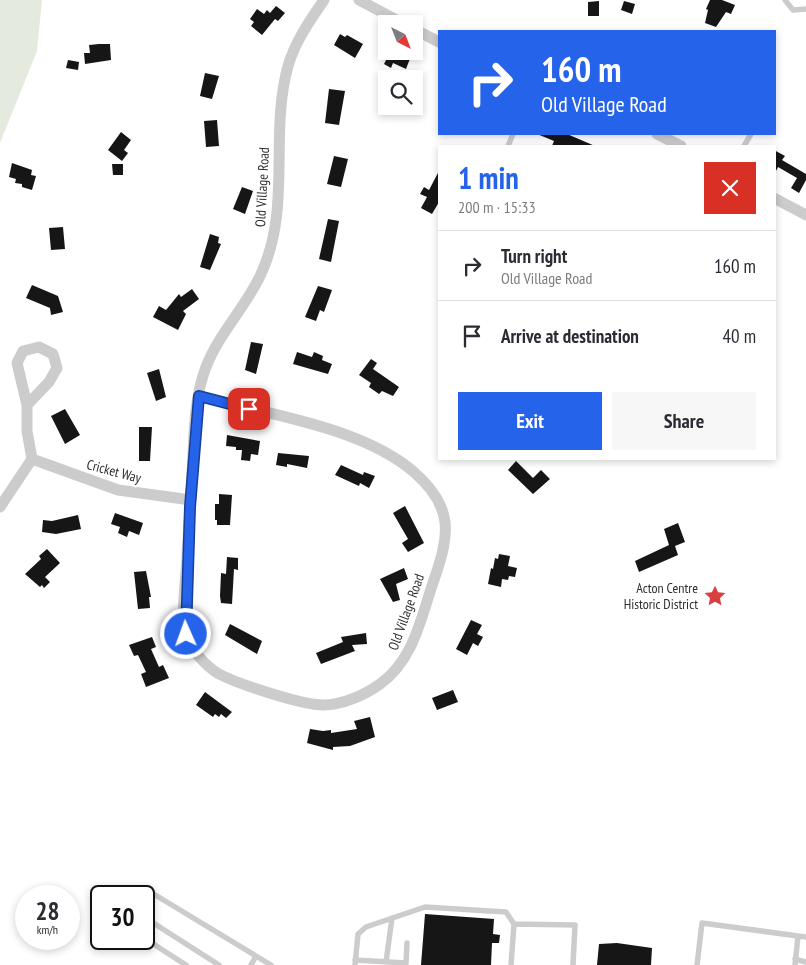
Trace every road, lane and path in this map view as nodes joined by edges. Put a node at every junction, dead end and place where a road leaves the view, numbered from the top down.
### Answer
1 (324, 0) edge
2 (359, 0) edge
3 (785, 0) edge
4 (806, 9) edge
5 (387, 15) edge
6 (423, 34) edge
7 (438, 41) edge
8 (660, 135) edge
9 (679, 145) edge
10 (776, 199) edge
11 (806, 215) edge
12 (199, 396) junction
13 (27, 405) junction
14 (32, 459) junction
15 (191, 500) junction
16 (0, 507) edge
17 (155, 895) edge
18 (392, 918) junction
19 (155, 924) edge
20 (514, 924) junction
21 (798, 936) junction
22 (806, 938) edge
23 (407, 943) dead end
24 (155, 945) edge
25 (256, 956) junction
26 (386, 962) junction
27 (795, 962) edge
28 (806, 962) edge
29 (355, 963) edge
30 (186, 965) edge
31 (219, 965) edge
32 (251, 965) edge
33 (271, 965) edge
34 (511, 965) edge
35 (573, 965) edge
36 (697, 965) edge

1 - 12 street, Old Village Road
2 - 5 street
3 - 4 lane
6 - 7 street
8 - 9 street
10 - 11 street
12 - 15 street, Old Village Road
12 - 15 street, Old Village Road
13 - 13 street
13 - 14 street
14 - 15 street, Cricket Way
14 - 16 street
17 - 25 lane
18 - 20 lane
18 - 26 lane
18 - 29 lane
19 - 31 lane
20 - 34 lane
20 - 35 lane
21 - 22 lane
21 - 27 lane
21 - 36 lane
23 - 26 lane
24 - 30 lane
25 - 32 lane
25 - 33 lane
26 - 29 lane
27 - 28 lane

